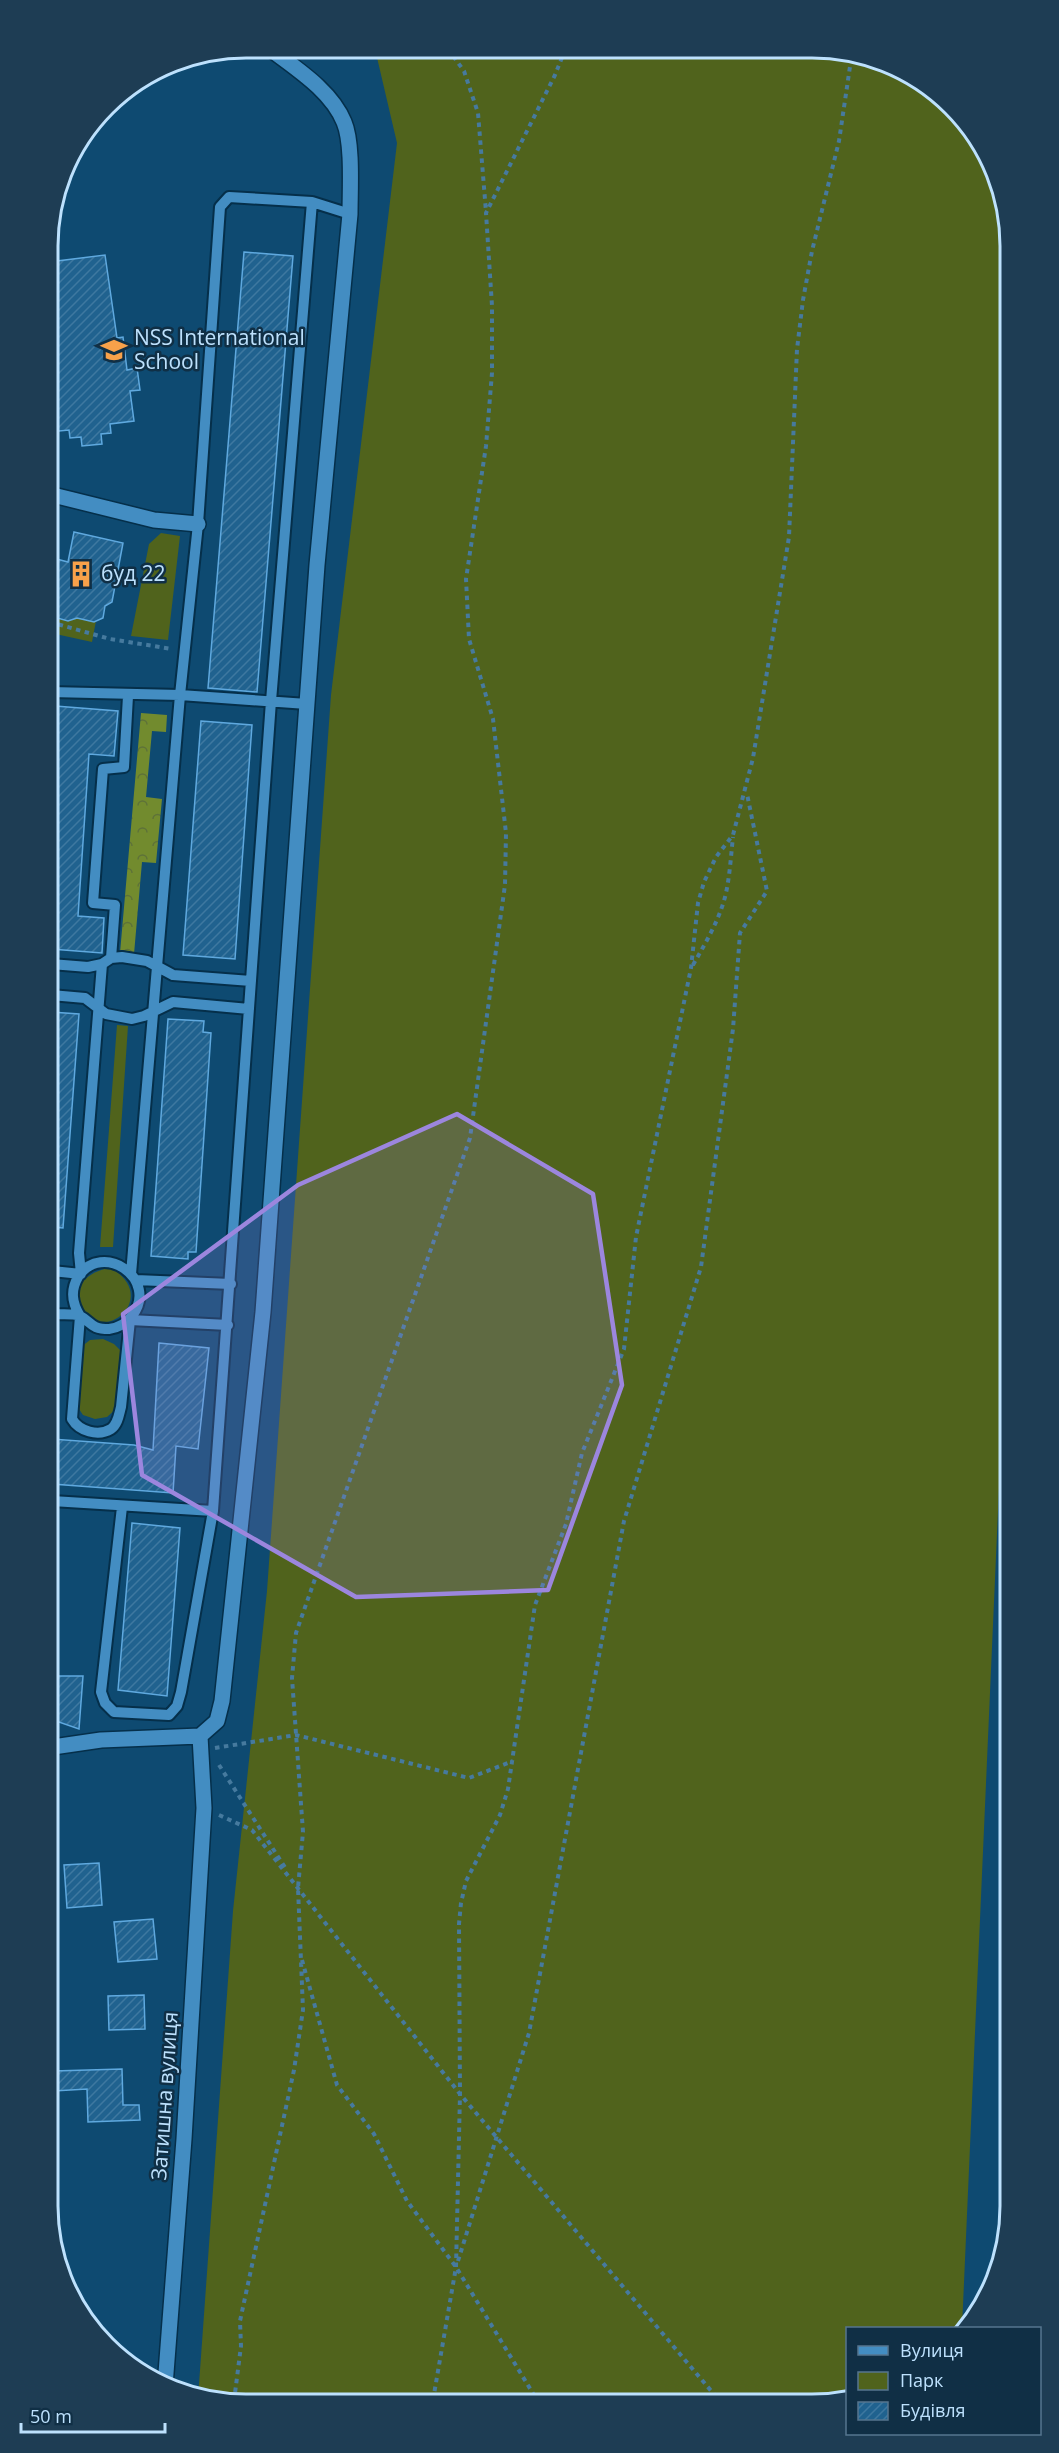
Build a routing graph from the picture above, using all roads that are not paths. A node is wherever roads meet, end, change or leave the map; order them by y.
1 (283, 59) edge
2 (312, 202) junction
3 (350, 214) junction
4 (59, 496) edge
5 (198, 524) junction
6 (59, 692) edge
7 (180, 695) junction
8 (128, 696) junction
9 (271, 701) junction
10 (307, 705) junction
11 (107, 961) junction
12 (59, 965) edge
13 (157, 967) junction
14 (250, 981) junction
15 (59, 996) edge
16 (98, 1008) junction
17 (249, 1009) junction
18 (154, 1010) junction
19 (59, 1272) edge
20 (81, 1274) junction
21 (134, 1277) junction
22 (231, 1284) junction
23 (59, 1314) edge
24 (80, 1316) junction
25 (130, 1320) junction
26 (228, 1325) junction
27 (59, 1502) edge
28 (122, 1507) junction
29 (213, 1511) junction
30 (200, 1736) junction
31 (59, 1746) edge
32 (166, 2376) edge

1 - 3 street
2 - 3 lane
2 - 5 lane
2 - 9 lane
3 - 10 street
4 - 5 street
5 - 7 lane
6 - 8 lane
7 - 8 lane
7 - 9 lane
7 - 13 lane
8 - 11 lane
9 - 10 lane
9 - 14 lane
10 - 30 street
11 - 12 lane
11 - 13 lane
11 - 16 lane
13 - 14 lane
13 - 18 lane
14 - 17 lane
15 - 16 lane
16 - 18 lane
16 - 20 lane
17 - 18 lane
17 - 22 lane
18 - 21 lane
19 - 20 lane
20 - 21 lane
20 - 24 lane
21 - 22 lane
21 - 25 lane
22 - 26 lane
23 - 24 lane
24 - 25 lane
24 - 25 lane
25 - 26 lane
26 - 29 lane
27 - 28 lane
28 - 29 lane
28 - 29 lane
30 - 31 street
30 - 32 street, Затишна вулиця

